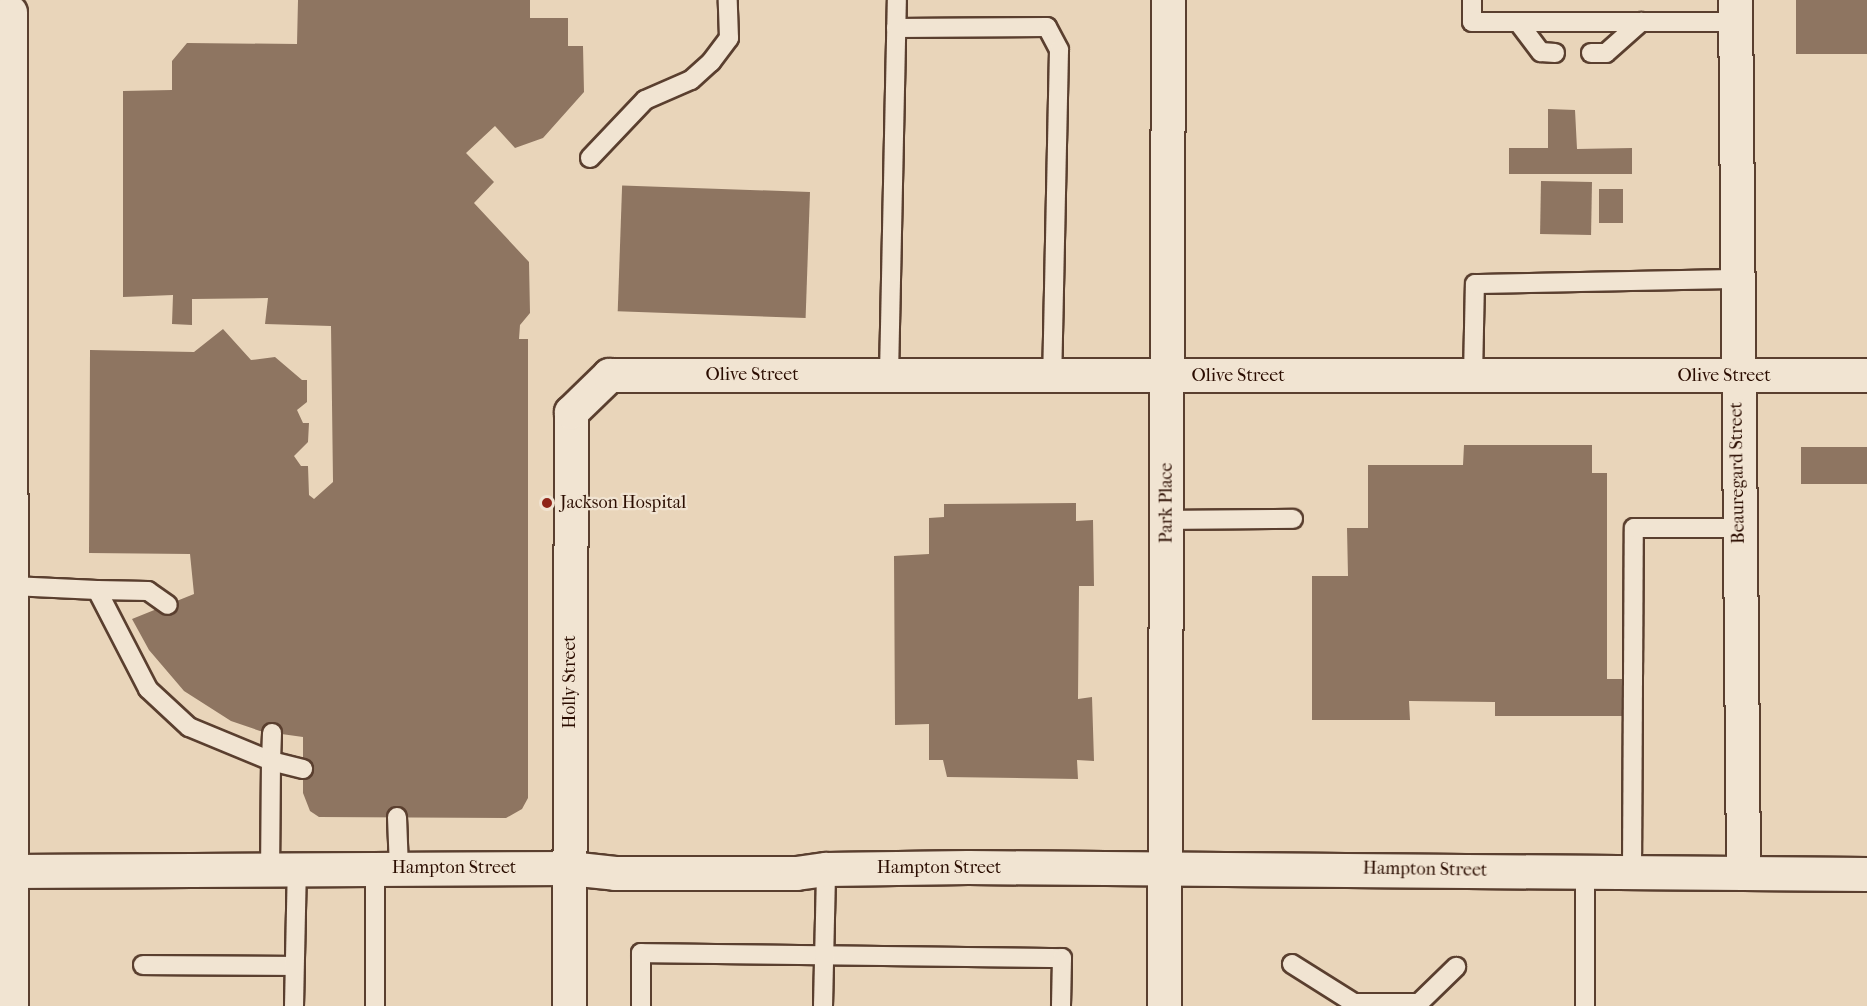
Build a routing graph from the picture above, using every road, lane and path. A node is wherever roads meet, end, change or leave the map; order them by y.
1 (728, 0) edge
2 (897, 0) edge
3 (1168, 0) edge
4 (1472, 0) edge
5 (1736, 11) edge
6 (10, 12) dead end
7 (1518, 22) junction
8 (1641, 22) junction
9 (896, 28) junction
10 (1555, 53) dead end
11 (1591, 53) dead end
12 (590, 158) dead end
13 (1736, 279) junction
14 (609, 375) joint
15 (888, 375) junction
16 (1169, 375) junction
17 (1867, 375) edge
18 (1052, 376) junction
19 (1473, 376) junction
20 (1736, 376) junction
21 (1293, 519) dead end
22 (1167, 520) junction
23 (1739, 528) junction
24 (12, 586) junction
25 (97, 590) junction
26 (168, 605) dead end
27 (272, 733) dead end
28 (271, 762) junction
29 (303, 769) dead end
30 (397, 817) dead end
31 (283, 868) junction
32 (387, 868) junction
33 (569, 868) junction
34 (1165, 868) junction
35 (826, 869) junction
36 (12, 871) junction
37 (1585, 872) junction
38 (1632, 872) junction
39 (1743, 873) junction
40 (1867, 874) edge
41 (823, 956) junction
42 (1292, 964) dead end
43 (143, 965) dead end
44 (294, 966) junction
45 (1456, 967) dead end
46 (11, 1006) edge
47 (294, 1006) edge
48 (375, 1006) edge
49 (569, 1006) edge
50 (640, 1006) edge
51 (823, 1006) edge
52 (1061, 1006) edge
53 (1164, 1006) edge
54 (1585, 1006) edge

1 - 12 lane
2 - 9 lane
3 - 16 street, Park Place
4 - 7 lane
5 - 8 lane
5 - 13 street, Beauregard Street
6 - 24 street
7 - 8 lane
7 - 10 lane
8 - 11 lane
9 - 15 lane
9 - 18 lane
13 - 19 lane
13 - 20 street, Beauregard Street
14 - 15 street, Olive Street
14 - 33 street, Holly Street
15 - 18 street, Olive Street
16 - 18 street, Olive Street
16 - 19 street, Olive Street
16 - 22 street, Park Place
17 - 20 street, Olive Street
19 - 20 street, Olive Street
20 - 23 street, Beauregard Street
21 - 22 lane
22 - 34 street, Park Place
23 - 38 lane
23 - 39 street, Beauregard Street
24 - 25 lane
24 - 36 street
25 - 26 lane
25 - 28 lane
27 - 28 lane
28 - 29 lane
28 - 31 lane
30 - 32 lane
31 - 32 street, Hampton Street
31 - 36 street, Hampton Street
31 - 44 lane
32 - 33 street, Hampton Street
32 - 48 lane
33 - 35 street, Hampton Street
33 - 49 street, Holly Street
34 - 35 street, Hampton Street
34 - 37 street, Hampton Street
34 - 53 street, Park Place
35 - 41 lane
36 - 46 street
37 - 38 street, Hampton Street
37 - 54 lane
38 - 39 street, Hampton Street
39 - 40 street, Hampton Street
41 - 50 lane
41 - 51 lane
41 - 52 lane
42 - 45 lane
43 - 44 lane
44 - 47 lane

